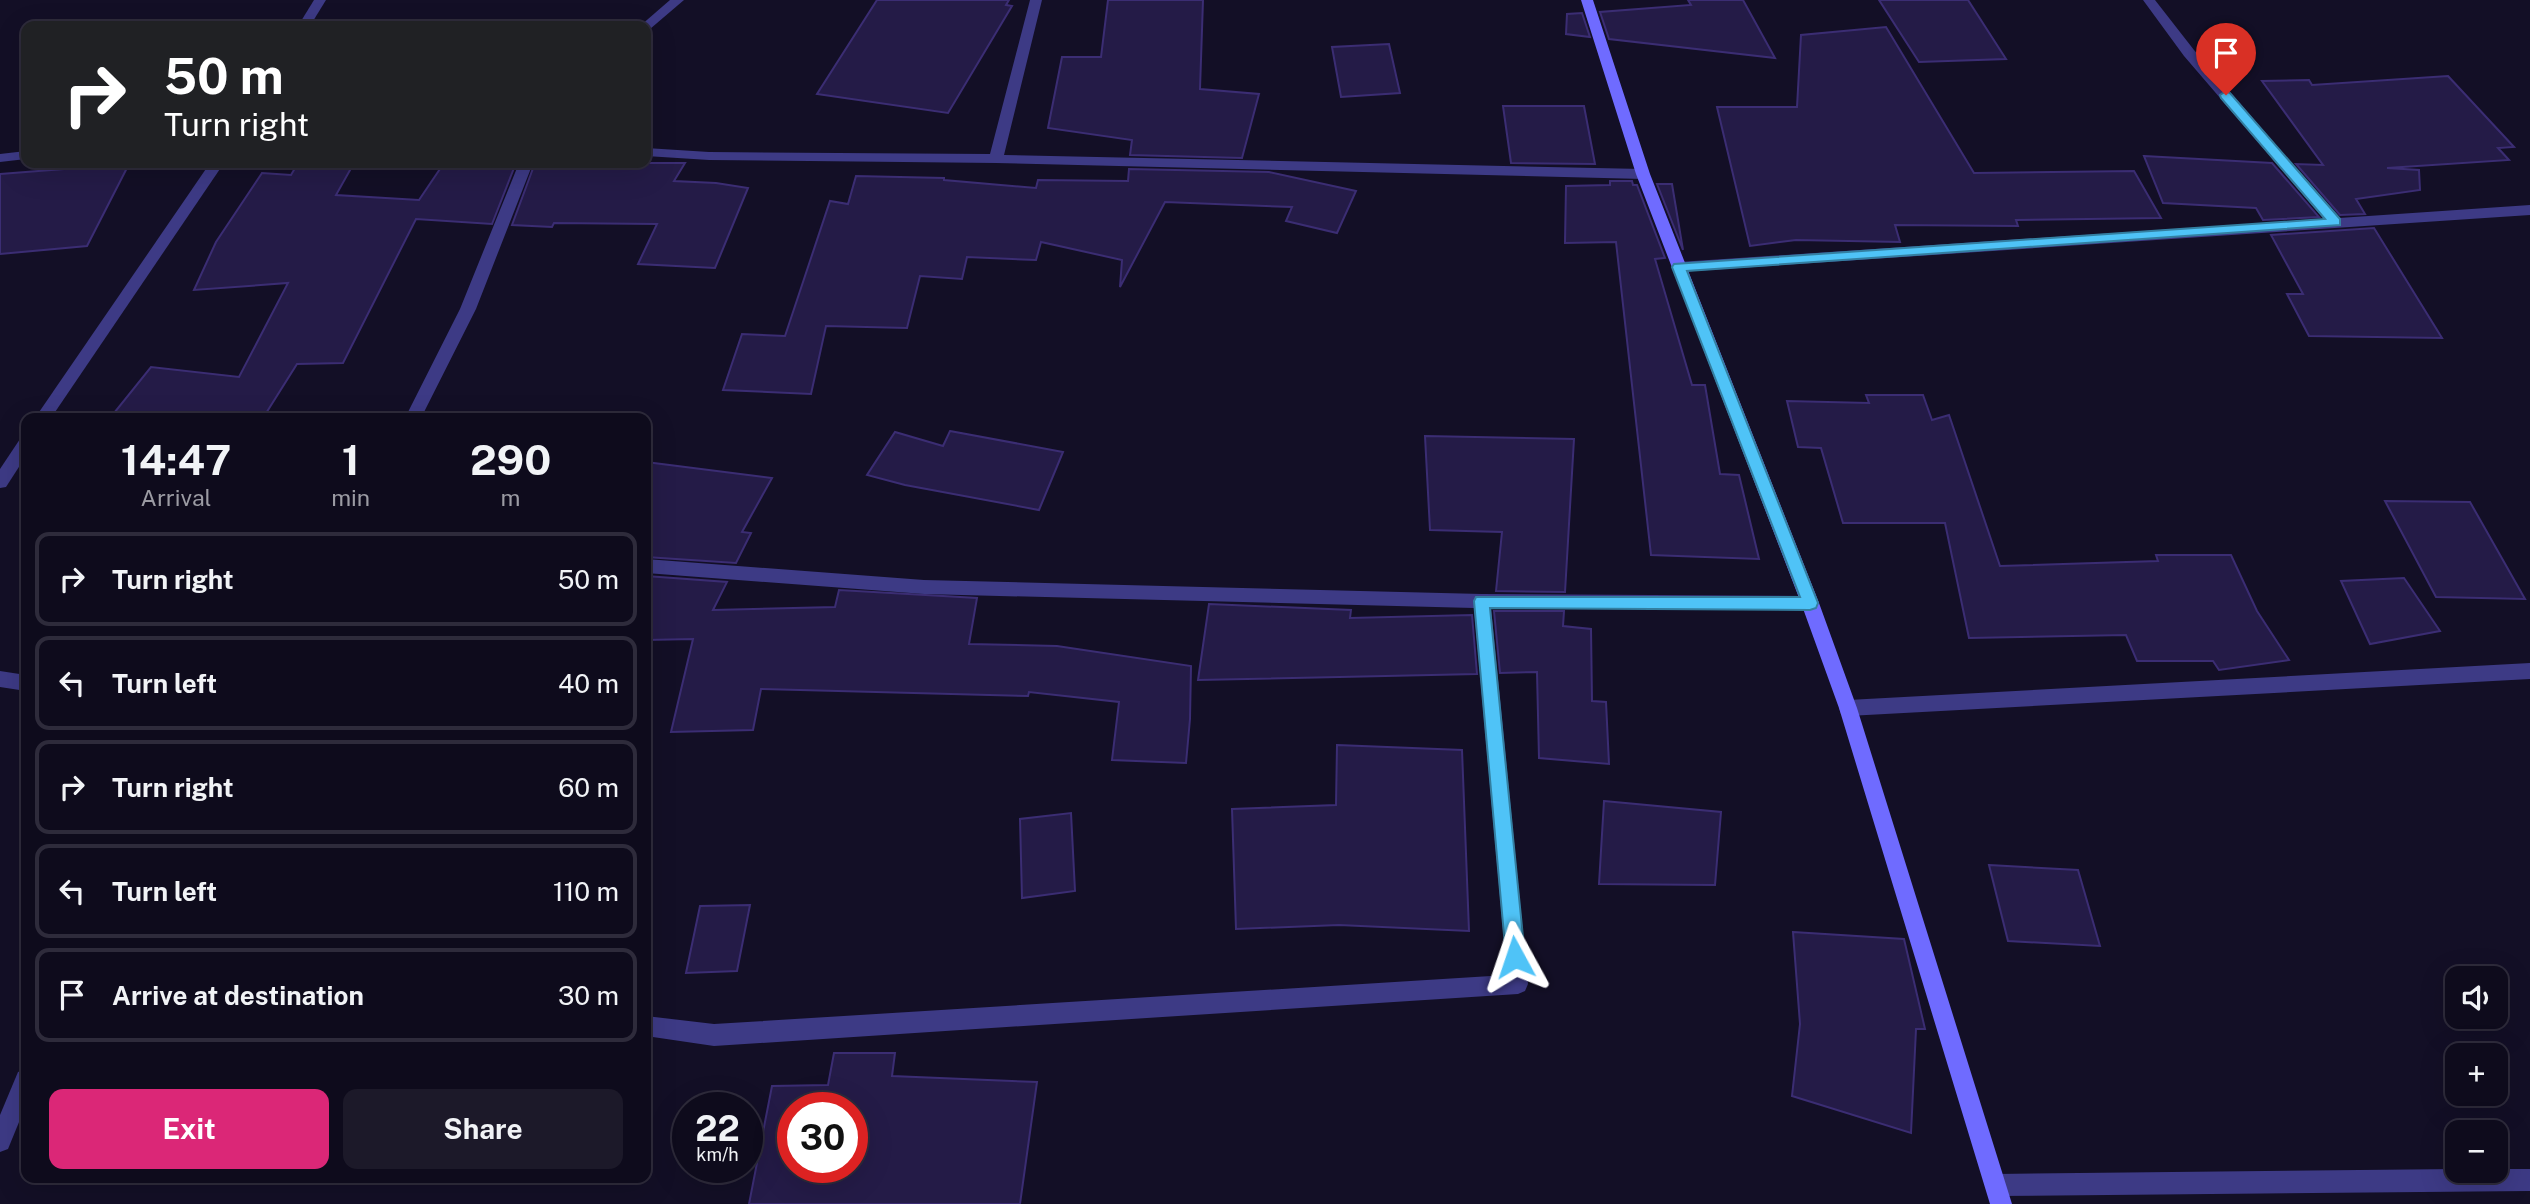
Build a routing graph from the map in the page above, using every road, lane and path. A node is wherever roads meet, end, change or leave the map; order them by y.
1 (320, 0) edge
2 (678, 0) edge
3 (1036, 0) edge
4 (1587, 0) edge
5 (2149, 0) edge
6 (307, 21) edge
7 (651, 22) edge
8 (651, 152) edge
9 (21, 156) edge
10 (0, 158) edge
11 (996, 159) junction
12 (214, 168) edge
13 (524, 168) edge
14 (1643, 174) junction
15 (2530, 209) edge
16 (2335, 222) junction
17 (1679, 267) junction
18 (46, 413) edge
19 (416, 413) edge
20 (21, 450) edge
21 (0, 482) edge
22 (651, 566) edge
23 (1482, 601) junction
24 (1810, 603) junction
25 (2530, 671) edge
26 (0, 679) edge
27 (21, 681) edge
28 (1848, 708) junction
29 (651, 1027) edge
30 (21, 1092) edge
31 (0, 1141) edge
32 (2530, 1180) edge
33 (1998, 1195) edge

1 - 6 street
2 - 7 street
3 - 11 street
4 - 14 street
5 - 16 street
8 - 11 street
9 - 10 street
11 - 14 street
12 - 18 street
13 - 19 street
14 - 17 street
15 - 16 street
16 - 17 street
17 - 24 street
20 - 21 street
22 - 23 street
23 - 24 street
23 - 29 street
24 - 28 street
25 - 28 street
26 - 27 street
28 - 33 street
30 - 31 street
32 - 33 street

